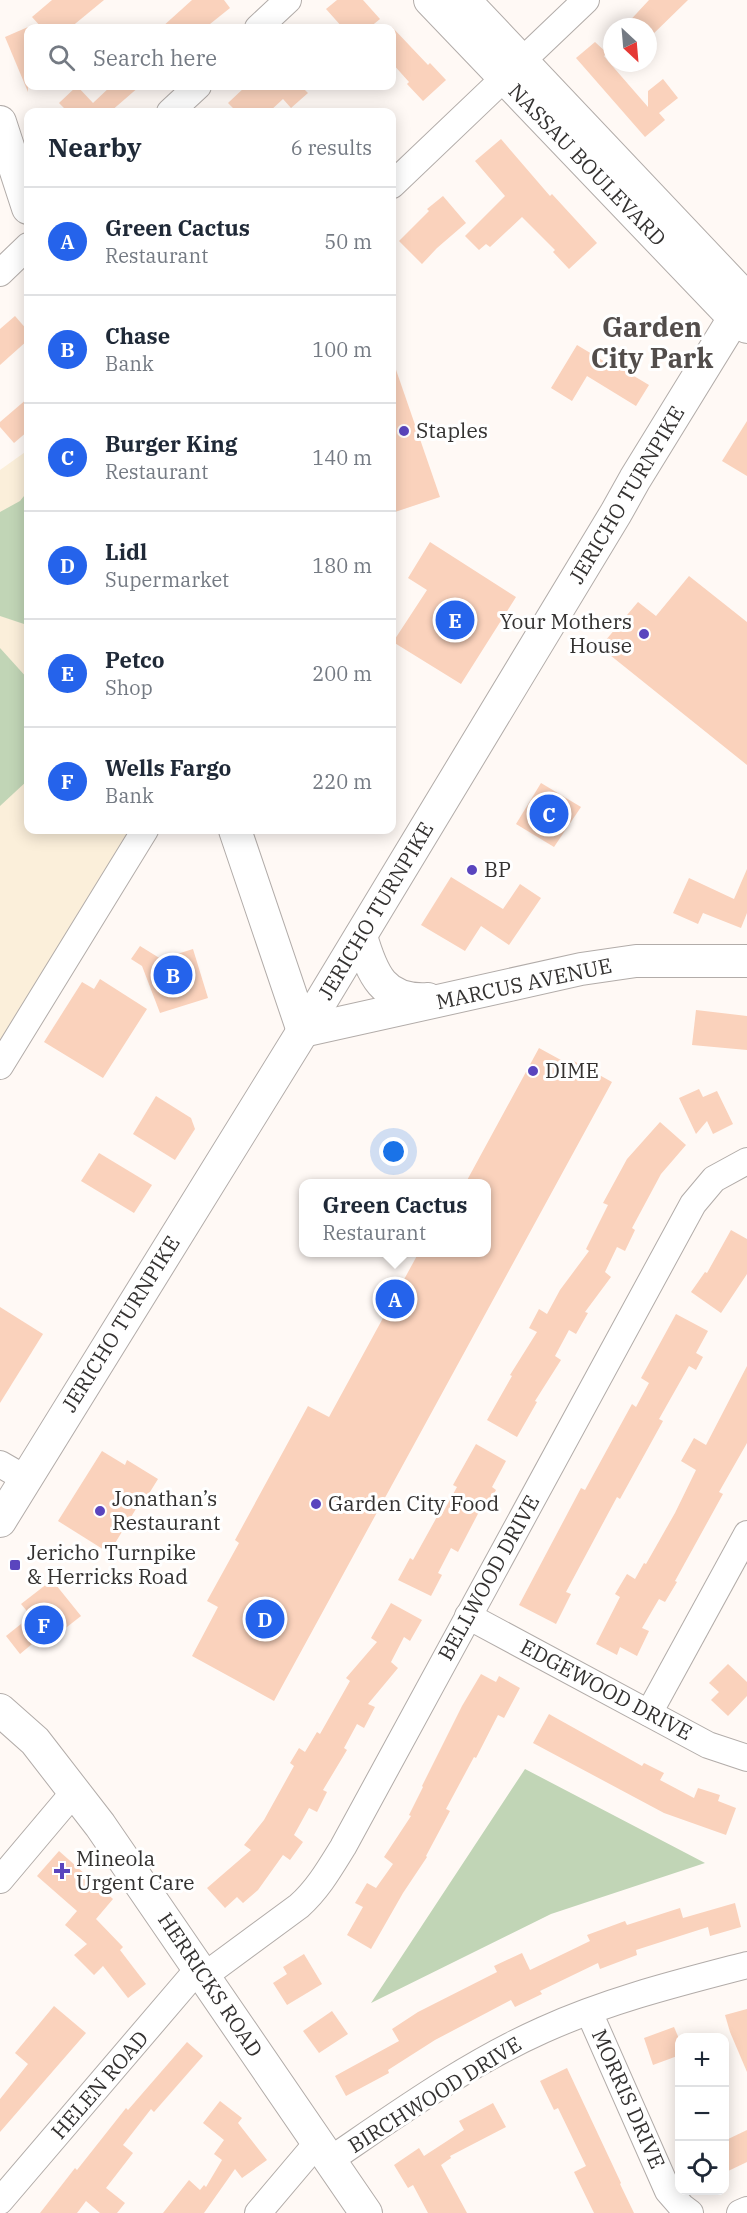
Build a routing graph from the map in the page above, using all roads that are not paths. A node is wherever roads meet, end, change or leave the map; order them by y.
1 (288, 0) edge
2 (430, 0) edge
3 (464, 0) edge
4 (586, 0) edge
5 (262, 24) edge
6 (513, 70) junction
7 (194, 90) edge
8 (174, 108) edge
9 (0, 122) edge
10 (396, 181) edge
11 (24, 196) edge
12 (24, 250) edge
13 (0, 273) edge
14 (744, 308) edge
15 (143, 834) edge
16 (236, 834) edge
17 (361, 936) junction
18 (747, 961) edge
19 (470, 995) junction
20 (303, 1031) junction
21 (0, 1066) edge
22 (747, 1161) edge
23 (13, 1472) edge
24 (0, 1521) edge
25 (747, 1534) edge
26 (468, 1616) junction
27 (0, 1710) edge
28 (649, 1713) junction
29 (747, 1758) edge
30 (75, 1791) junction
31 (0, 1880) edge
32 (747, 1965) edge
33 (202, 1972) junction
34 (589, 2012) junction
35 (324, 2151) junction
36 (0, 2201) edge
37 (747, 2210) edge
38 (258, 2213) edge
39 (366, 2213) edge
40 (690, 2213) edge
41 (740, 2213) edge

1 - 5 street
2 - 6 main road, NASSAU BOULEVARD
3 - 6 main road, NASSAU BOULEVARD
4 - 6 street
6 - 10 street
6 - 14 main road, NASSAU BOULEVARD
7 - 8 street
9 - 11 main road
12 - 13 street
14 - 17 main road, JERICHO TURNPIKE
15 - 21 street
16 - 20 main road
17 - 19 main road
17 - 20 main road, JERICHO TURNPIKE
18 - 19 main road, MARCUS AVENUE
19 - 20 main road, MARCUS AVENUE
20 - 23 main road, JERICHO TURNPIKE
22 - 26 street, BELLWOOD DRIVE
23 - 24 main road, JERICHO TURNPIKE
25 - 28 street
26 - 28 street, EDGEWOOD DRIVE
26 - 33 street, BELLWOOD DRIVE
27 - 30 main road, HERRICKS ROAD
28 - 29 street, EDGEWOOD DRIVE
30 - 31 street
30 - 33 main road, HERRICKS ROAD
32 - 34 street, BIRCHWOOD DRIVE
33 - 35 main road, HERRICKS ROAD
33 - 36 street, HELEN ROAD
34 - 35 street, BIRCHWOOD DRIVE
34 - 40 street, MORRIS DRIVE
35 - 38 street, BIRCHWOOD DRIVE
35 - 39 main road, HERRICKS ROAD
37 - 41 street

